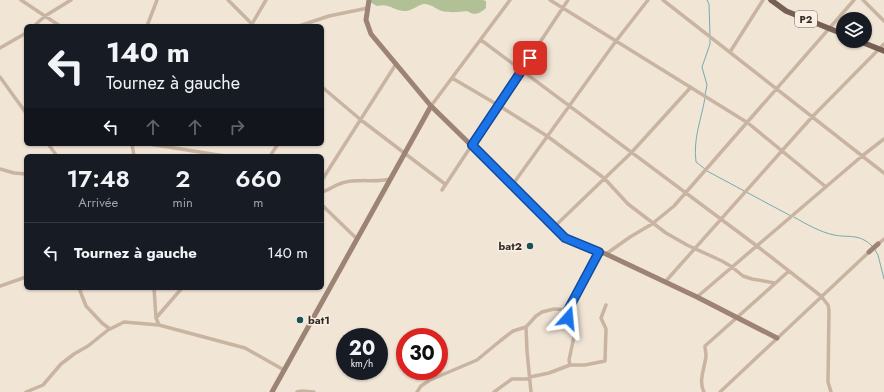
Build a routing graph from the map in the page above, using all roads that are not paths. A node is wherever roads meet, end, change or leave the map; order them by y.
1 (21, 0) edge
2 (71, 0) edge
3 (157, 0) edge
4 (228, 0) edge
5 (266, 0) edge
6 (369, 0) edge
7 (510, 0) edge
8 (550, 0) edge
9 (568, 0) edge
10 (648, 0) edge
11 (663, 0) edge
12 (763, 0) edge
13 (771, 0) edge
14 (854, 0) edge
15 (863, 0) edge
16 (368, 8) junction
17 (563, 8) junction
18 (45, 16) junction
19 (884, 21) edge
20 (36, 24) edge
21 (57, 24) edge
22 (148, 24) edge
23 (252, 24) edge
24 (254, 24) edge
25 (305, 24) edge
26 (828, 29) junction
27 (836, 32) edge
28 (24, 34) edge
29 (481, 40) junction
30 (616, 41) junction
31 (884, 44) edge
32 (0, 48) edge
33 (881, 50) edge
34 (730, 52) junction
35 (396, 64) junction
36 (521, 70) junction
37 (0, 77) edge
38 (452, 78) junction
39 (691, 87) junction
40 (776, 88) junction
41 (324, 89) edge
42 (498, 105) junction
43 (431, 106) junction
44 (569, 106) junction
45 (24, 110) edge
46 (812, 117) junction
47 (361, 120) junction
48 (748, 123) junction
49 (547, 136) junction
50 (884, 139) edge
51 (472, 145) junction
52 (162, 146) edge
53 (782, 150) junction
54 (632, 153) junction
55 (212, 154) edge
56 (405, 154) junction
57 (862, 156) junction
58 (0, 169) edge
59 (884, 173) edge
60 (24, 174) edge
61 (324, 177) edge
62 (604, 178) junction
63 (390, 179) junction
64 (445, 184) junction
65 (513, 184) junction
66 (826, 187) junction
67 (442, 190) dead end
68 (324, 191) edge
69 (686, 194) junction
70 (324, 207) edge
71 (721, 220) junction
72 (652, 224) junction
73 (554, 227) junction
74 (357, 239) junction
75 (884, 239) edge
76 (878, 244) joint
77 (757, 246) junction
78 (696, 248) junction
79 (599, 252) junction
80 (869, 252) joint
81 (606, 254) junction
82 (732, 267) junction
83 (789, 271) junction
84 (24, 278) edge
85 (664, 282) junction
86 (775, 283) junction
87 (0, 286) edge
88 (80, 290) edge
89 (154, 290) edge
90 (180, 290) edge
91 (821, 296) junction
92 (697, 297) junction
93 (606, 305) dead end
94 (568, 310) junction
95 (156, 318) junction
96 (737, 318) junction
97 (159, 325) junction
98 (526, 328) junction
99 (110, 329) junction
100 (777, 338) junction
101 (570, 365) junction
102 (284, 370) junction
103 (530, 378) junction
104 (26, 392) edge
105 (272, 392) edge
106 (297, 392) edge
107 (314, 392) edge
108 (417, 392) edge
109 (494, 392) edge
110 (531, 392) edge
111 (704, 392) edge
112 (720, 392) edge
113 (831, 392) edge

1 - 18 street
2 - 18 street
3 - 22 street
4 - 23 street
5 - 24 street
6 - 16 street
7 - 29 street
8 - 17 street
9 - 17 street
10 - 30 street
11 - 34 street
12 - 34 street
13 - 26 main road, P2
14 - 26 street
15 - 19 street
16 - 25 street
16 - 35 street
17 - 30 street
17 - 36 street
18 - 20 street
18 - 21 street
26 - 27 main road, P2
26 - 40 street
28 - 32 street
29 - 36 street
29 - 38 street
30 - 39 street
30 - 44 street
31 - 33 street
33 - 46 street
34 - 40 street
35 - 43 street
35 - 47 street
36 - 42 street
36 - 44 street
37 - 45 street
38 - 42 street
38 - 43 street
39 - 48 street
39 - 54 street
40 - 46 street
40 - 48 street
41 - 47 street
42 - 49 street
42 - 51 street
43 - 51 street
43 - 56 street
44 - 49 street
44 - 54 street
46 - 53 street
46 - 57 street
47 - 56 street
47 - 61 street
48 - 53 street
48 - 69 street
49 - 62 street
49 - 65 street
50 - 57 street
51 - 64 street
51 - 65 street
52 - 55 street
53 - 66 street
53 - 71 street
54 - 62 street
54 - 69 street
56 - 63 street
56 - 64 street
57 - 59 street
57 - 66 street
58 - 60 street
62 - 72 street
62 - 73 street
63 - 68 street
63 - 74 street
64 - 67 street
65 - 73 street
66 - 77 street
69 - 71 street
69 - 72 street
70 - 74 street
71 - 77 street
71 - 78 street
72 - 78 street
72 - 81 street
73 - 79 street
74 - 102 street
75 - 76 street
76 - 80 street
77 - 82 street
77 - 83 street
78 - 82 street
78 - 85 street
79 - 81 street
79 - 94 street
80 - 91 street
81 - 85 street
82 - 86 street
82 - 92 street
83 - 86 street
83 - 91 street
84 - 87 street
85 - 92 street
86 - 96 street
88 - 99 street
89 - 95 street
90 - 95 street
91 - 100 street
91 - 113 street
92 - 96 street
93 - 101 street
94 - 98 street
94 - 101 street
95 - 97 street
96 - 100 street
96 - 111 street
97 - 99 street
97 - 102 street
98 - 103 street
98 - 108 street
99 - 104 street
100 - 112 street
101 - 103 street
102 - 105 street
103 - 109 street
103 - 110 street
106 - 107 street

